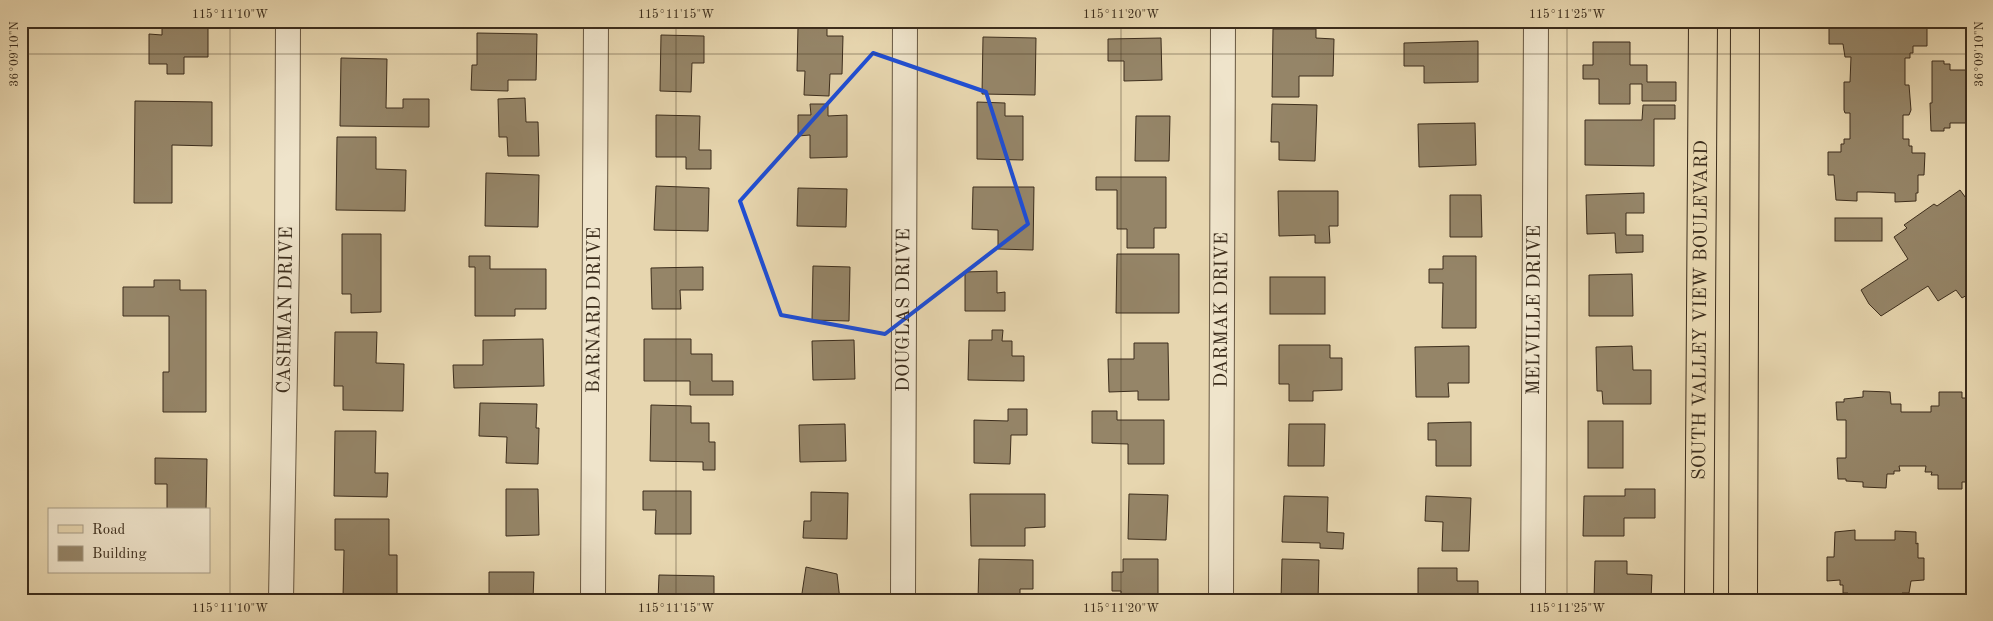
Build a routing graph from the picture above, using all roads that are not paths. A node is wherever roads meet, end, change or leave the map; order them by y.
1 (288, 21) edge
2 (596, 21) edge
3 (905, 21) edge
4 (1224, 21) edge
5 (1536, 21) edge
6 (1703, 21) edge
7 (1745, 21) edge
8 (1701, 307) junction
9 (1744, 307) junction
10 (1700, 345) junction
11 (1744, 345) junction
12 (281, 600) edge
13 (593, 600) edge
14 (903, 600) edge
15 (1221, 600) edge
16 (1533, 600) edge
17 (1699, 600) edge
18 (1743, 600) edge

1 - 12 street, CASHMAN DRIVE
2 - 13 street, BARNARD DRIVE
3 - 14 street, DOUGLAS DRIVE
4 - 15 street, DARMAK DRIVE
5 - 16 street, MELVILLE DRIVE
6 - 8 main road, SOUTH VALLEY VIEW BOULEVARD
7 - 9 main road
8 - 9 main road
8 - 10 main road, SOUTH VALLEY VIEW BOULEVARD
9 - 11 main road
10 - 11 main road
10 - 17 main road, SOUTH VALLEY VIEW BOULEVARD
11 - 18 main road

